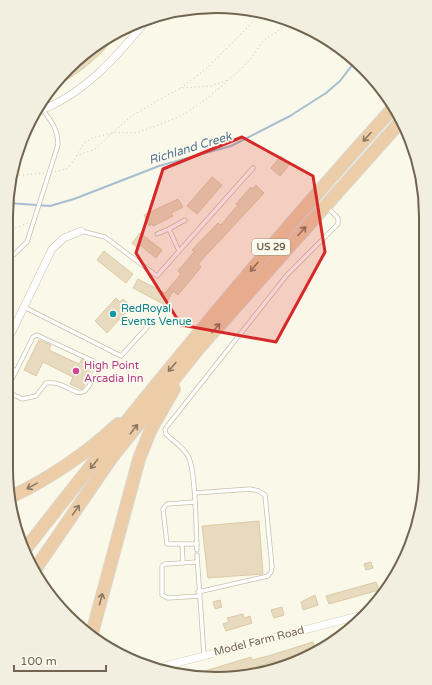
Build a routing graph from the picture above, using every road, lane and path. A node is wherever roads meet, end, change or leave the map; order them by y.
1 (258, 17) edge
2 (286, 26) edge
3 (140, 27) edge
4 (229, 80) junction
5 (181, 88) junction
6 (43, 109) edge
7 (390, 111) edge
8 (41, 112) edge
9 (397, 125) edge
10 (112, 133) junction
11 (76, 156) junction
12 (253, 168) dead end
13 (50, 172) junction
14 (17, 175) edge
15 (325, 205) junction
16 (185, 220) dead end
17 (34, 221) junction
18 (13, 229) edge
19 (168, 229) junction
20 (81, 231) joint
21 (157, 234) dead end
22 (179, 251) junction
23 (13, 255) edge
24 (23, 307) junction
25 (150, 324) dead end
26 (13, 329) edge
27 (186, 366) junction
28 (13, 369) edge
29 (16, 371) junction
30 (13, 377) edge
31 (153, 390) junction
32 (13, 394) edge
33 (195, 493) junction
34 (15, 495) edge
35 (195, 502) junction
36 (182, 544) junction
37 (197, 544) junction
38 (28, 546) edge
39 (197, 550) dead end
40 (197, 555) dead end
41 (197, 562) junction
42 (184, 563) junction
43 (38, 566) edge
44 (199, 594) junction
45 (356, 617) edge
46 (93, 631) edge
47 (204, 656) junction
48 (166, 666) edge

1 - 5 path
2 - 4 path
3 - 6 street
4 - 5 path
4 - 10 path
5 - 10 path
7 -> 31 highway, US 29
8 - 13 lane
9 - 15 highway, US 29
10 - 11 path
10 - 11 path
11 - 13 path
12 - 22 lane
13 - 14 path
13 - 17 lane
27 -> 15 highway, US 29
15 - 33 lane
16 - 19 lane
17 - 18 path
17 - 23 lane
19 - 21 lane
19 - 22 lane
20 - 22 lane
20 - 24 street
24 - 25 lane
24 - 26 street
43 -> 27 highway, US 29
46 -> 27 highway
28 - 29 lane
29 - 30 lane
29 - 32 lane
31 -> 34 highway
31 -> 38 highway, US 29
33 - 35 lane
33 - 44 lane
35 - 36 lane
35 - 37 lane
36 - 37 lane
36 - 42 lane
37 - 39 lane
40 - 41 lane
41 - 42 lane
41 - 44 lane
42 - 44 lane
44 - 47 lane
45 - 47 street, Model Farm Road
47 - 48 street, Model Farm Road

